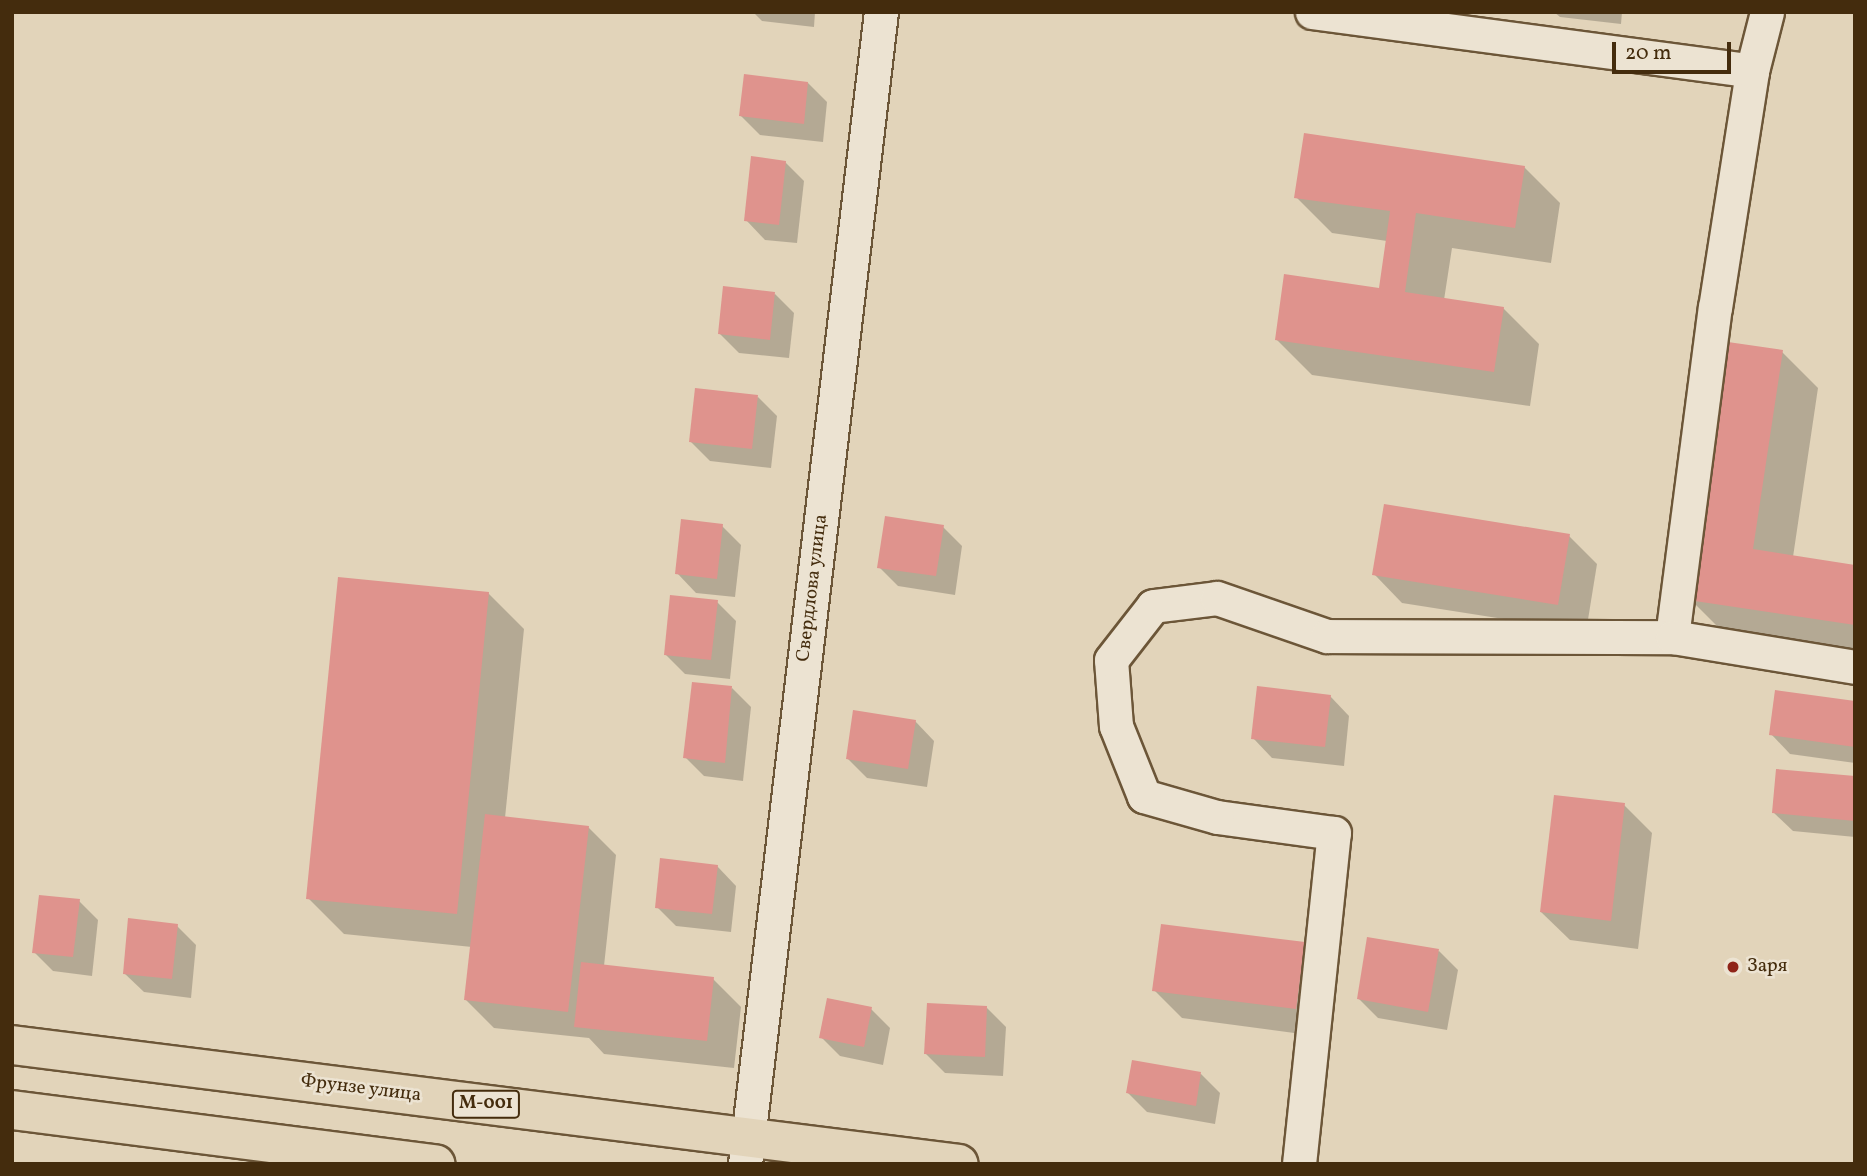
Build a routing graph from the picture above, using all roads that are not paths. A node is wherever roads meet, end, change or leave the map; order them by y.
1 (881, 12) edge
2 (1312, 12) edge
3 (1767, 12) edge
4 (1752, 71) junction
5 (1672, 637) junction
6 (1855, 667) edge
7 (12, 1045) edge
8 (12, 1110) edge
9 (746, 1150) edge
10 (436, 1164) edge
11 (959, 1164) edge
12 (1300, 1164) edge

1 - 9 street, Свердлова улица
2 - 4 street
3 - 4 street
4 - 5 street
5 - 6 street
5 - 12 street
7 - 9 main road, Фрунзе улица / M-001
8 - 10 main road
9 - 11 main road, Фрунзе улица / M-001

